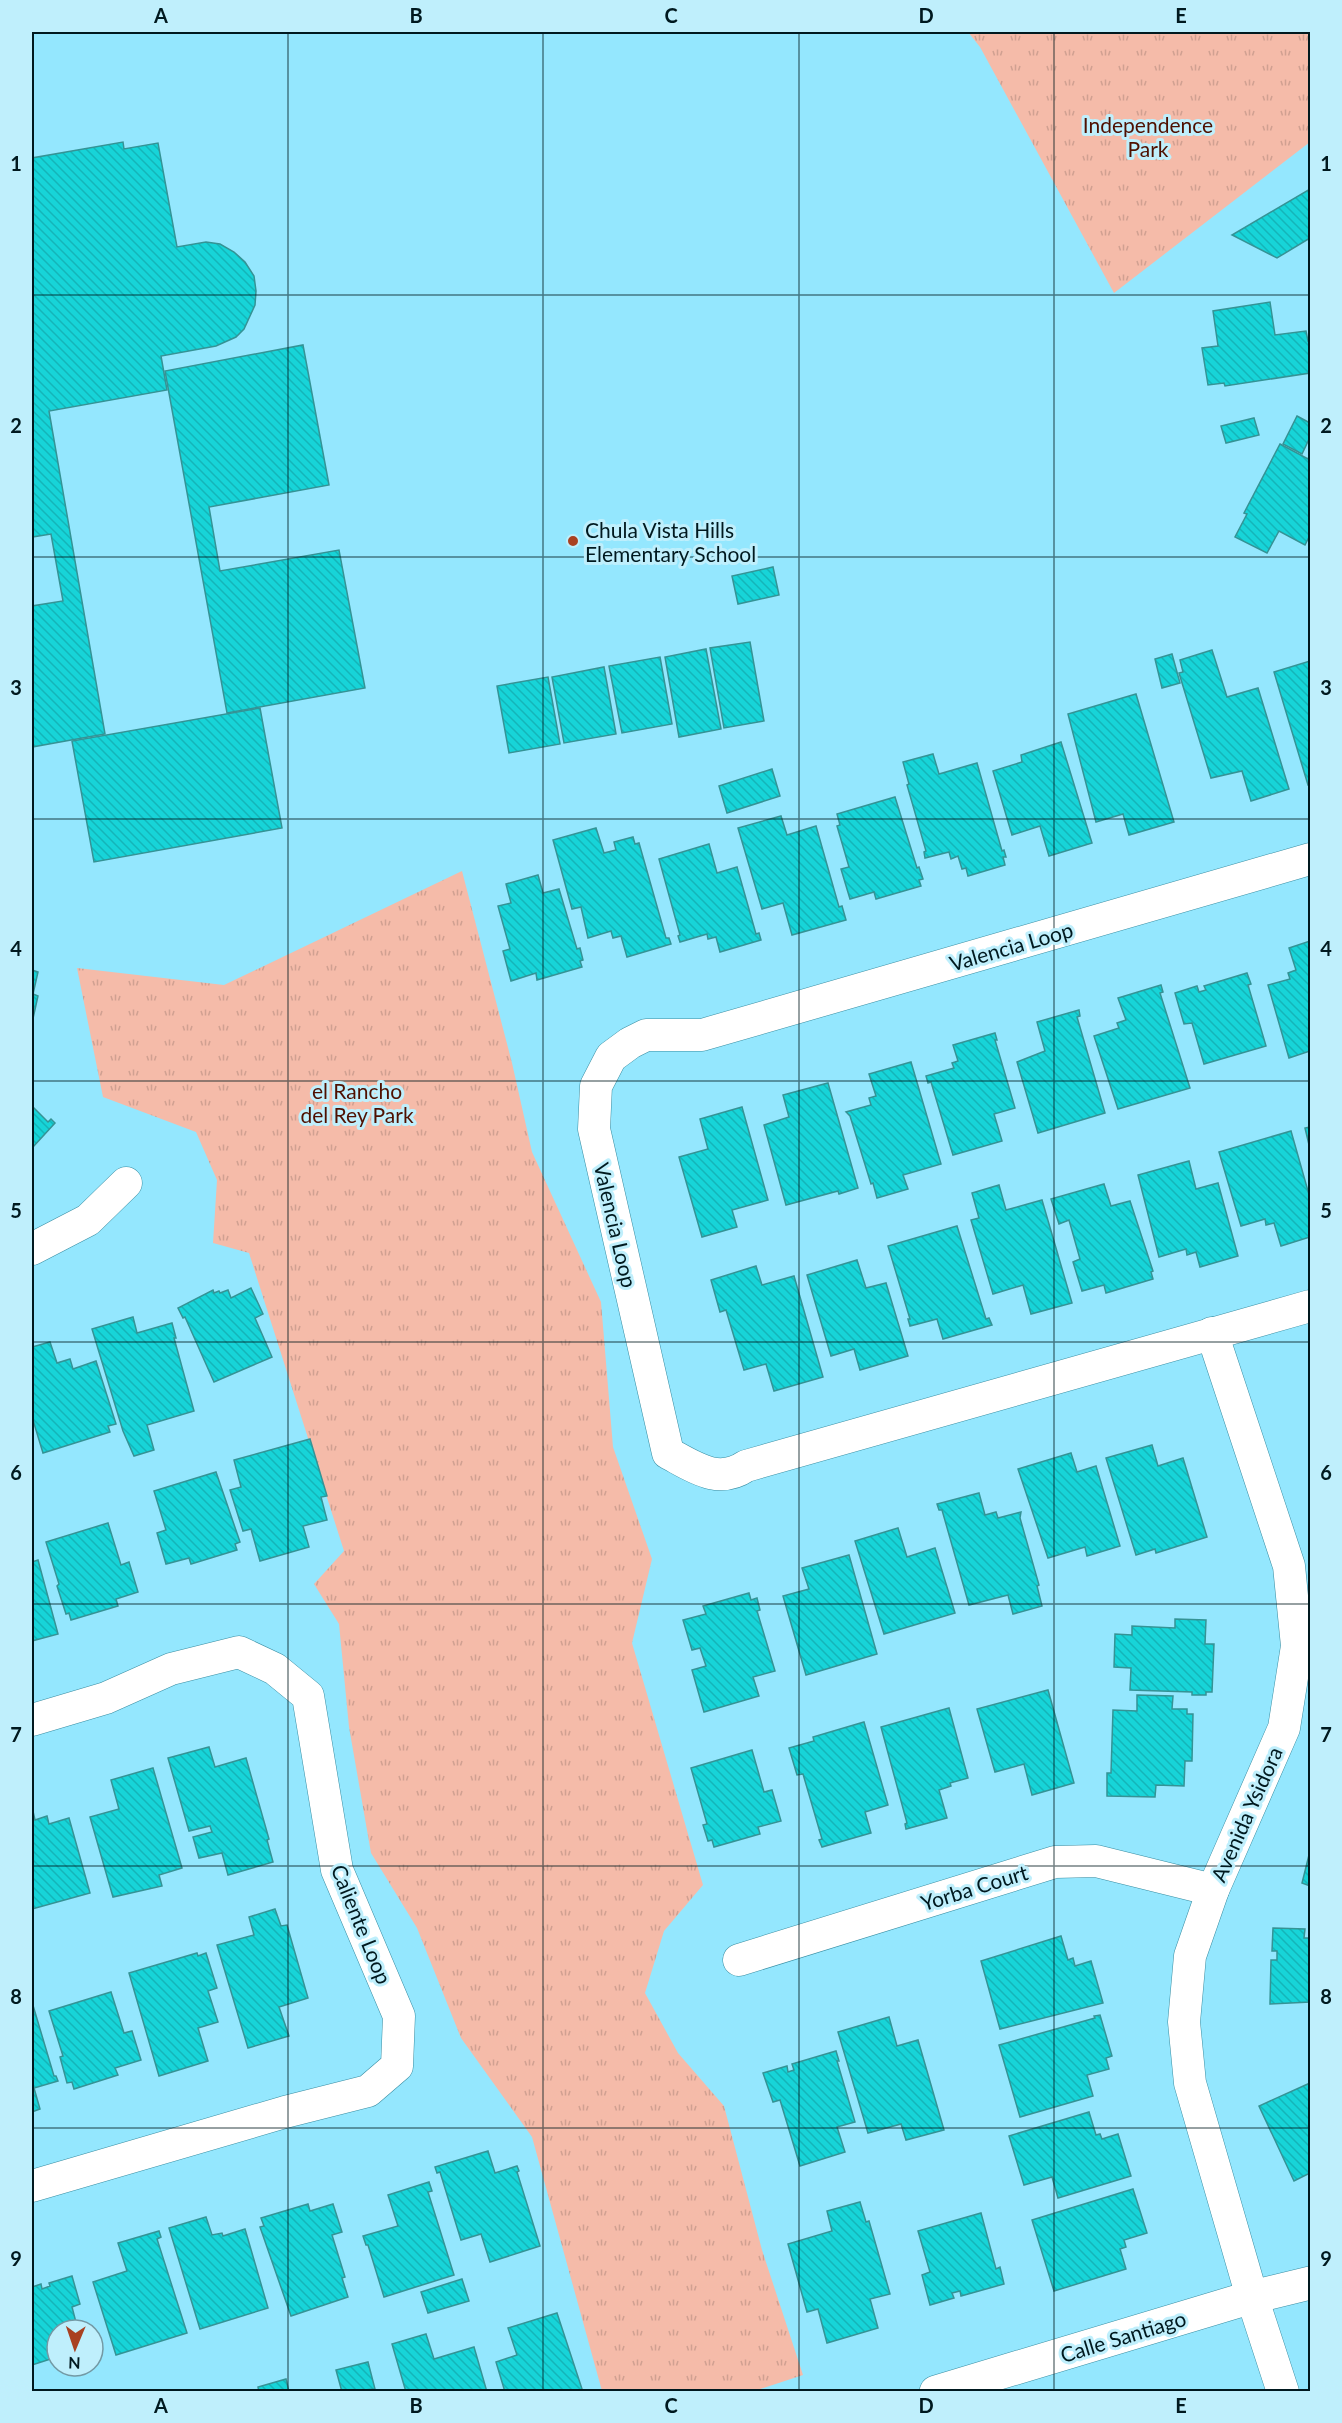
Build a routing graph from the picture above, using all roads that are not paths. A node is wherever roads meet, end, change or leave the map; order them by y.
1 (1311, 859) edge
2 (126, 1183) dead end
3 (32, 1249) edge
4 (1311, 1306) edge
5 (1212, 1333) junction
6 (32, 1720) edge
7 (1213, 1890) junction
8 (739, 1960) dead end
9 (32, 2186) edge
10 (1311, 2283) edge
11 (1252, 2297) junction
12 (936, 2391) edge
13 (1283, 2391) edge

1 - 5 street, Valencia Loop
2 - 3 street
4 - 5 street, Valencia Loop
5 - 7 street, Avenida Ysidora
6 - 9 street, Caliente Loop
7 - 8 street, Yorba Court
7 - 11 street, Avenida Ysidora
10 - 11 street, Calle Santiago
11 - 12 street, Calle Santiago
11 - 13 street, Avenida Ysidora

